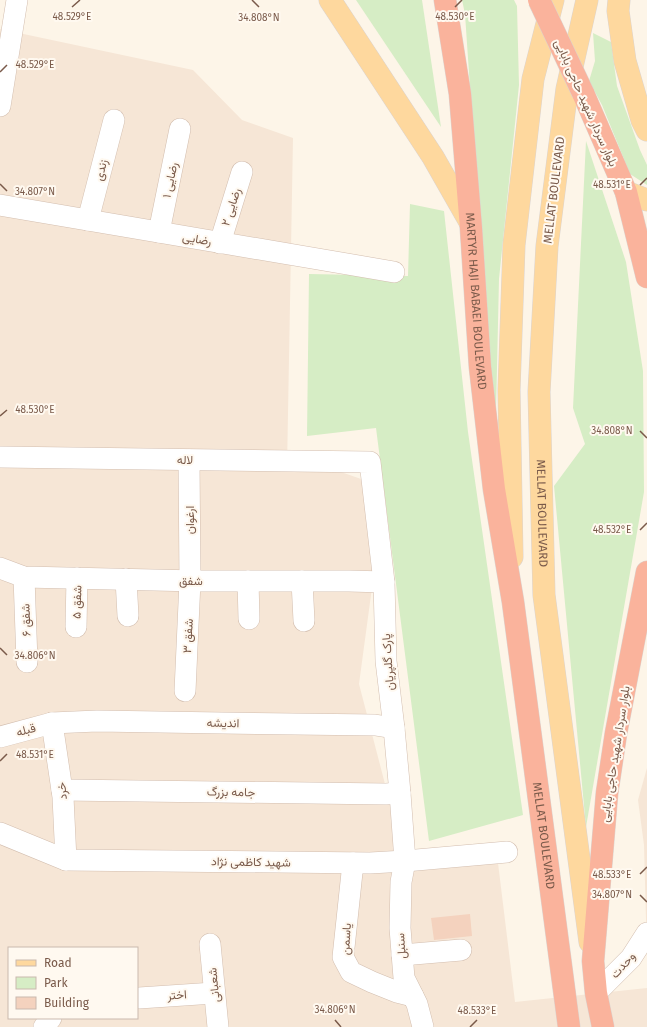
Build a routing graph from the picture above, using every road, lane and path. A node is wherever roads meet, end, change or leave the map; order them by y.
1 (18, 0) edge
2 (330, 0) edge
3 (445, 0) edge
4 (539, 0) edge
5 (552, 0) edge
6 (587, 0) edge
7 (619, 0) edge
8 (0, 106) edge
9 (114, 120) dead end
10 (180, 129) dead end
11 (647, 130) edge
12 (242, 172) dead end
13 (626, 192) junction
14 (647, 200) edge
15 (0, 205) edge
16 (88, 220) junction
17 (470, 222) junction
18 (159, 232) junction
19 (220, 243) junction
20 (394, 272) dead end
21 (647, 277) edge
22 (0, 457) edge
23 (189, 460) junction
24 (370, 462) joint
25 (0, 568) edge
26 (647, 572) edge
27 (24, 577) junction
28 (77, 578) junction
29 (126, 579) junction
30 (190, 581) junction
31 (248, 581) junction
32 (302, 581) junction
33 (384, 582) junction
34 (513, 602) junction
35 (128, 616) dead end
36 (249, 619) dead end
37 (304, 621) dead end
38 (76, 627) dead end
39 (27, 662) dead end
40 (185, 691) dead end
41 (52, 723) junction
42 (394, 728) junction
43 (0, 737) edge
44 (62, 790) junction
45 (400, 793) junction
46 (0, 833) edge
47 (507, 852) dead end
48 (66, 860) junction
49 (405, 861) junction
50 (353, 863) junction
51 (647, 933) edge
52 (210, 944) dead end
53 (461, 950) dead end
54 (402, 955) junction
55 (592, 961) junction
56 (214, 993) junction
57 (596, 993) junction
58 (413, 996) junction
59 (139, 998) dead end
60 (50, 1019) edge
61 (44, 1027) edge
62 (218, 1027) edge
63 (423, 1027) edge
64 (569, 1027) edge
65 (603, 1027) edge

1 - 8 street
2 - 17 main road
3 - 17 highway, MARTYR HAJI BABAEI BOULEVARD
4 - 13 highway, بلوار سردار شهید حاجی بابایی, bridge
5 - 34 main road, MELLAT BOULEVARD
6 - 55 main road, MELLAT BOULEVARD
7 - 11 main road
9 - 16 street, زندی
10 - 18 street, رضایی ۱
12 - 19 street, رضایی ۲
13 - 14 main road
13 - 21 highway, بلوار سردار شهید حاجی بابایی
15 - 16 street, رضایی
16 - 18 street, رضایی
17 - 34 highway, MARTYR HAJI BABAEI BOULEVARD
18 - 19 street, رضایی
19 - 20 street, رضایی
22 - 23 street, لاله
23 - 24 street, لاله
23 - 30 street, ارغوان
24 - 33 street, پارک گلپریان
25 - 27 street, شفق
26 - 55 highway, بلوار سردار شهید حاجی بابایی
27 - 28 street, شفق
27 - 39 street, شفق ۶
28 - 29 street, شفق
28 - 38 street, شفق ۵
29 - 30 street, شفق
29 - 35 street
30 - 31 street, شفق
30 - 40 street, شفق ۳
31 - 32 street, شفق
31 - 36 street
32 - 33 street, شفق
32 - 37 street
33 - 42 street, پارک گلپریان
34 - 64 highway, MELLAT BOULEVARD
41 - 42 street, اندیشه
41 - 43 street, قبله
41 - 44 street, خرد
42 - 45 street, پارک گلپریان
44 - 45 street, جامه بزرگ
44 - 48 street, خرد
45 - 49 street, پارک گلپریان
46 - 48 street, شهید کاظمی نژاد
47 - 49 street, شهید کاظمی نژاد
48 - 50 street, شهید کاظمی نژاد
49 - 50 street, شهید کاظمی نژاد
49 - 54 street, سنبل
50 - 58 street, یاسمن
51 - 57 street, وحدت
52 - 56 street, شعبانی
53 - 54 street
54 - 58 street, سنبل
55 - 57 highway, MELLAT BOULEVARD
56 - 59 street, اختر
56 - 62 street, شعبانی
57 - 65 highway, MELLAT BOULEVARD
58 - 63 street, سنبل
60 - 61 street

